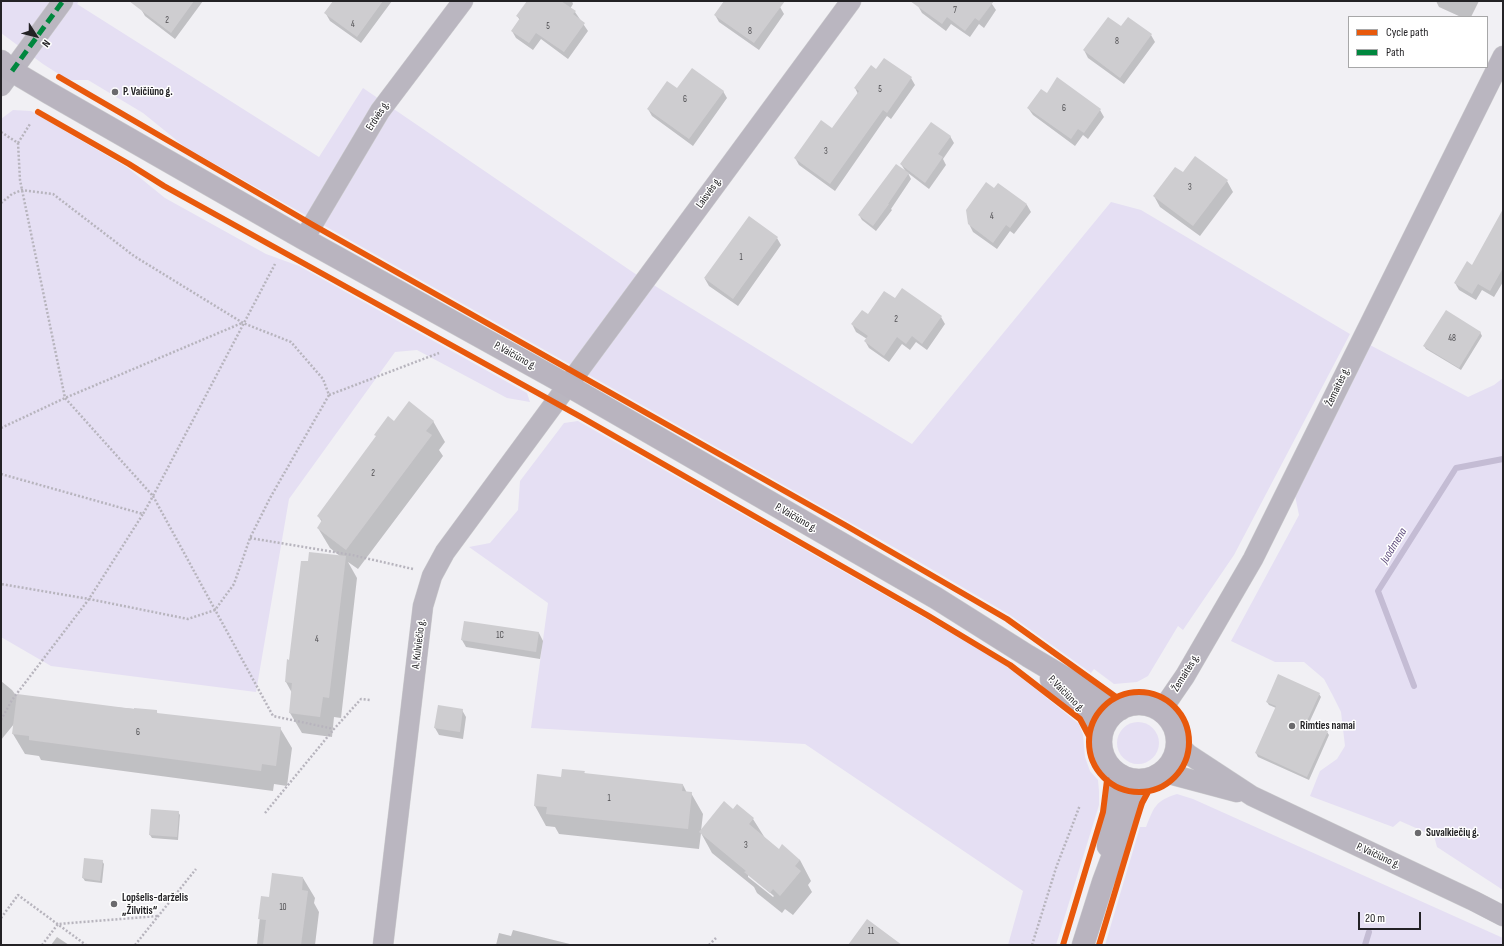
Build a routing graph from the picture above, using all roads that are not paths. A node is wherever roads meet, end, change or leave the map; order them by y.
1 (63, 1) edge
2 (463, 1) edge
3 (851, 1) edge
4 (1503, 56) edge
5 (5, 72) edge
6 (304, 239) junction
7 (567, 385) junction
8 (1028, 656) junction
9 (1121, 709) junction
10 (1161, 711) junction
11 (1102, 733) junction
12 (1177, 743) junction
13 (1119, 775) junction
14 (1153, 776) junction
15 (1252, 796) junction
16 (1103, 882) junction
17 (1503, 916) edge
18 (383, 945) edge
19 (1083, 945) edge

1 - 5 street
2 - 6 street, Erdvės g.
3 - 7 street, Laisvės g.
4 - 10 street, Žemaitės g.
5 - 6 main road, P. Vaičiūno g.
6 - 7 main road, P. Vaičiūno g.
7 - 8 main road, P. Vaičiūno g.
7 - 18 street, A. Kulviečio g.
8 - 9 main road, P. Vaičiūno g.
8 - 11 main road, P. Vaičiūno g.
9 - 10 main road
9 - 11 main road
10 - 12 main road
11 - 13 main road
12 - 14 main road
12 - 15 street, P. Vaičiūno g.
13 - 14 main road
13 - 16 main road
14 - 15 street, P. Vaičiūno g.
14 - 16 main road
15 - 17 street, P. Vaičiūno g.
16 - 19 main road

